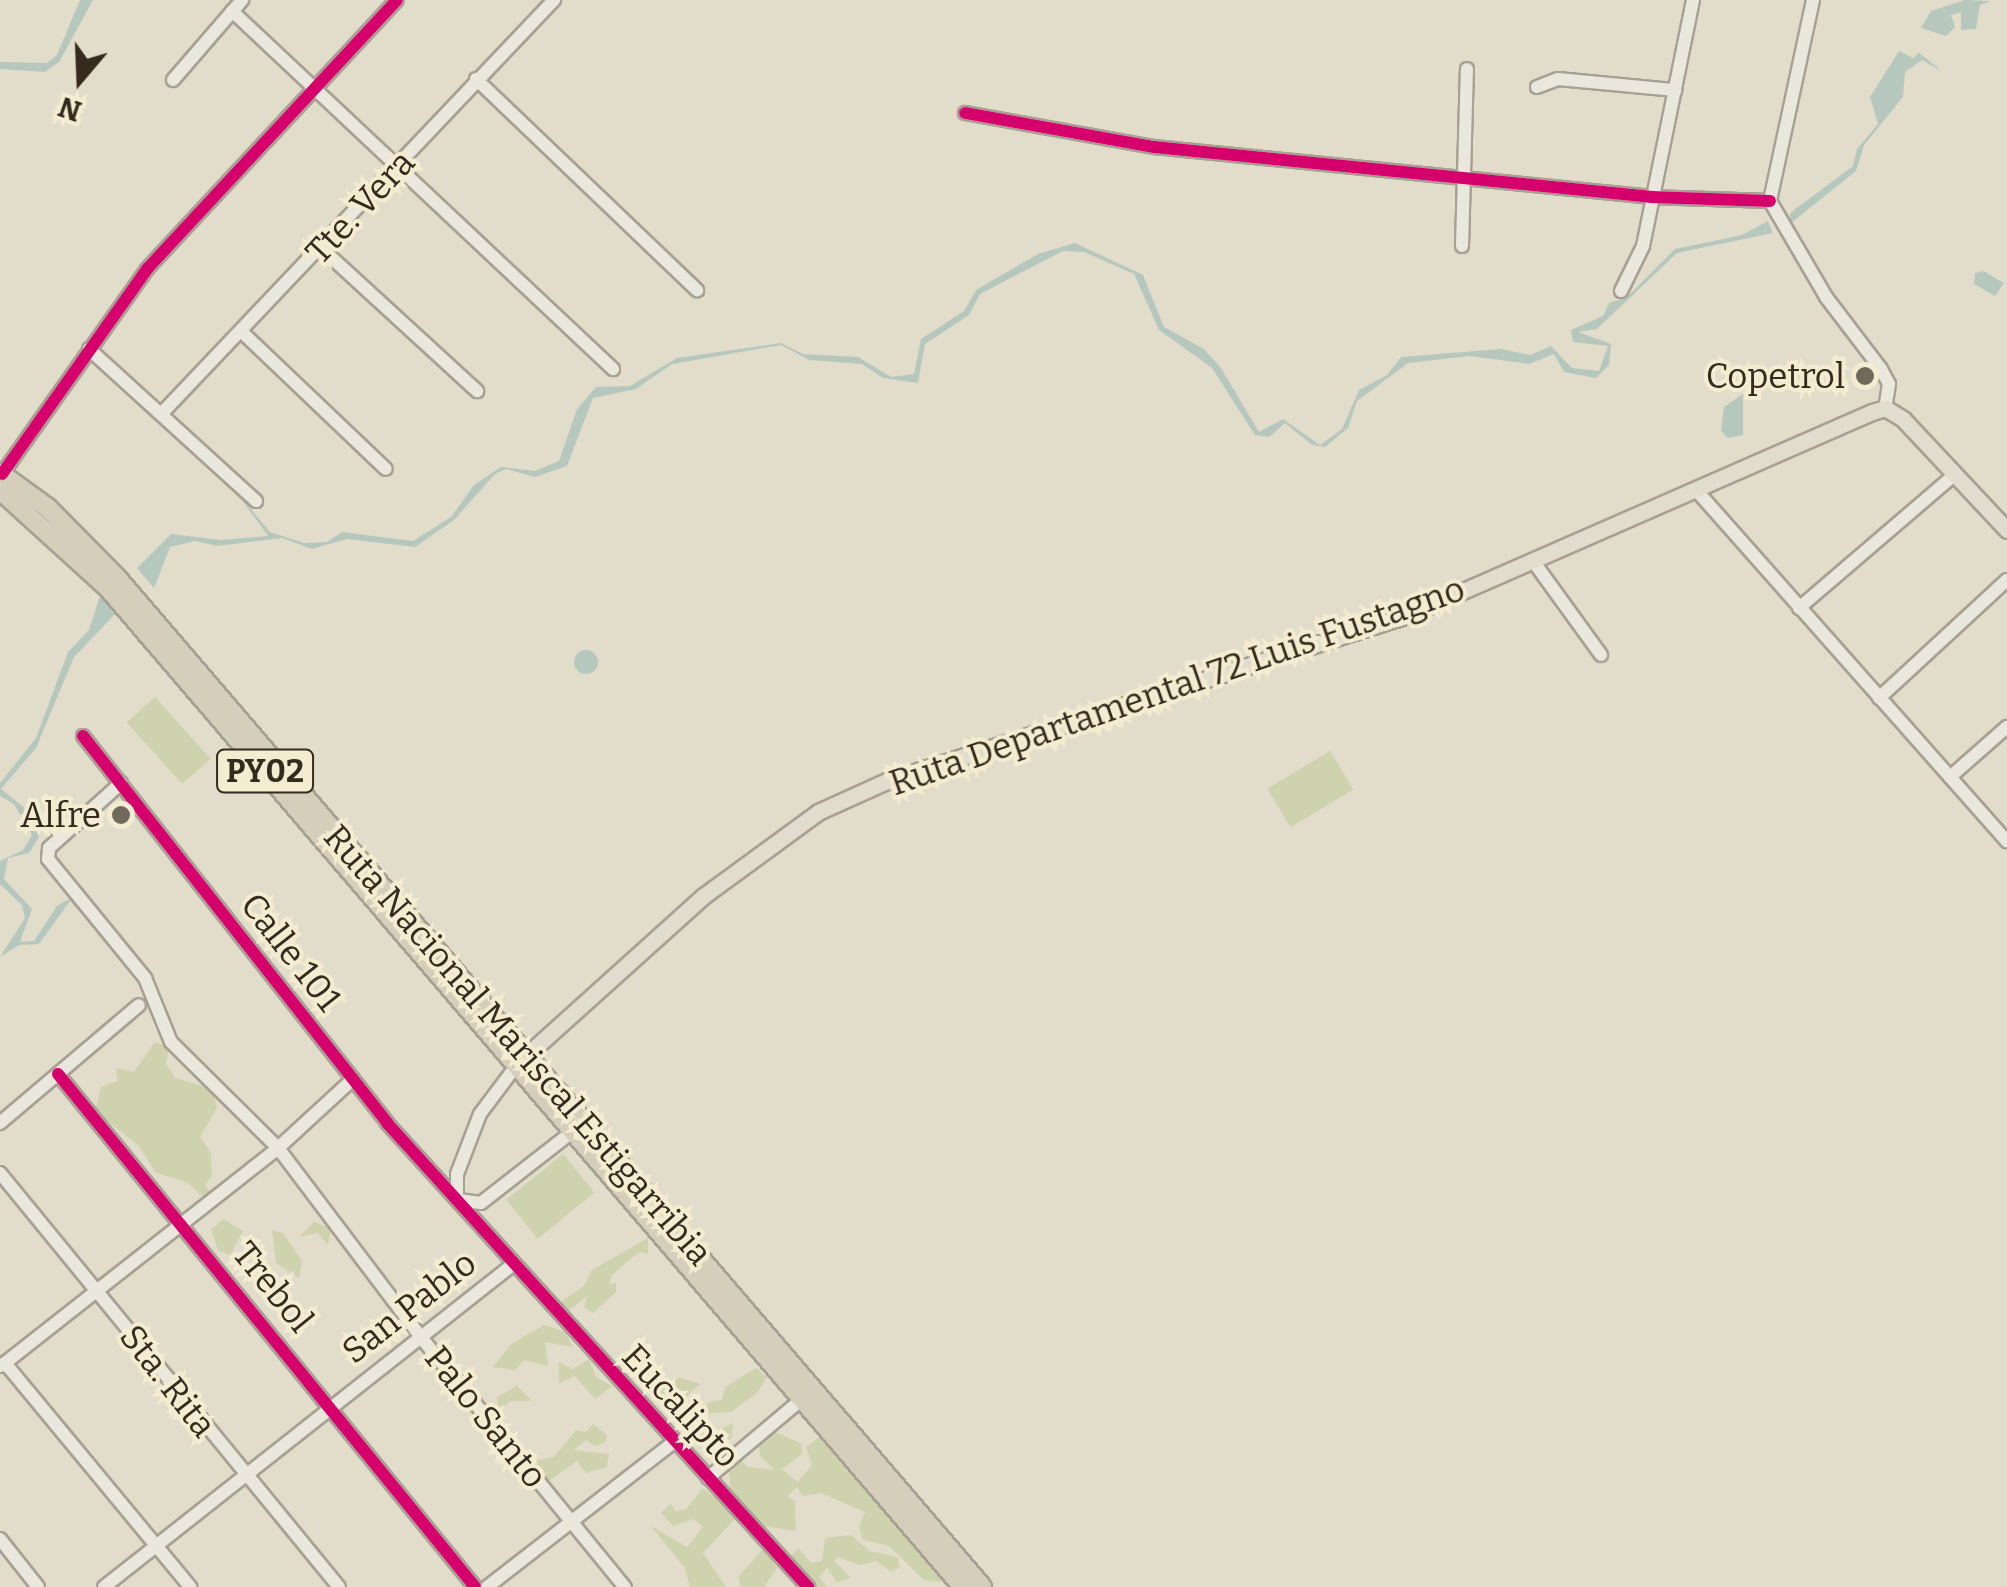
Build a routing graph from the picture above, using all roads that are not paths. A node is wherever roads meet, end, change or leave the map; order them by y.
1 (398, 0) edge
2 (554, 0) edge
3 (1693, 0) edge
4 (1813, 0) edge
5 (237, 5) edge
6 (1466, 69) dead end
7 (173, 80) dead end
8 (476, 80) junction
9 (1537, 87) dead end
10 (315, 88) junction
11 (1674, 90) junction
12 (965, 114) dead end
13 (399, 166) junction
14 (1466, 178) junction
15 (1652, 197) junction
16 (1772, 207) junction
17 (1462, 246) dead end
18 (320, 248) junction
19 (697, 290) dead end
20 (1621, 291) dead end
21 (244, 333) junction
22 (89, 349) junction
23 (613, 369) dead end
24 (476, 392) dead end
25 (1885, 408) junction
26 (164, 411) junction
27 (386, 469) dead end
28 (1954, 475) junction
29 (1, 479) edge
30 (1697, 491) junction
31 (256, 501) dead end
32 (2007, 530) edge
33 (1533, 561) junction
34 (2007, 580) edge
35 (1799, 608) junction
36 (1601, 655) dead end
37 (1879, 698) junction
38 (2007, 727) edge
39 (83, 736) dead end
40 (1950, 776) junction
41 (121, 783) junction
42 (2007, 842) edge
43 (139, 1004) dead end
44 (521, 1060) junction
45 (58, 1074) junction
46 (353, 1078) junction
47 (0, 1124) edge
48 (572, 1131) junction
49 (278, 1148) junction
50 (0, 1173) edge
51 (457, 1200) junction
52 (183, 1224) junction
53 (510, 1266) junction
54 (96, 1289) junction
55 (420, 1336) junction
56 (2, 1364) edge
57 (802, 1399) junction
58 (330, 1406) junction
59 (674, 1442) junction
60 (243, 1473) junction
61 (708, 1478) junction
62 (572, 1522) junction
63 (0, 1540) edge
64 (156, 1544) junction
65 (38, 1587) edge
66 (104, 1587) edge
67 (190, 1587) edge
68 (338, 1587) edge
69 (475, 1587) edge
70 (487, 1587) edge
71 (625, 1587) edge
72 (808, 1587) edge
73 (964, 1587) edge
74 (982, 1587) edge

1 - 10 street
2 - 8 street, Tte. Vera
3 - 11 street
4 - 16 street
5 - 7 street
5 - 10 street
6 - 14 street
8 - 13 street, Tte. Vera
8 - 19 street
9 - 11 street
10 - 13 street
10 - 22 street
11 - 15 street
12 - 14 street
13 - 18 street, Tte. Vera
13 - 23 street
14 - 15 street
14 - 17 street
15 - 16 street
15 - 20 street
16 - 25 street
18 - 21 street, Tte. Vera
18 - 24 street
21 - 26 street, Tte. Vera
21 - 27 street
22 - 26 street
22 - 29 street
25 - 28 main road
25 - 30 main road, Ruta Departamental 72 Luis Fustagno
26 - 31 street
28 - 32 main road
28 - 35 street
29 - 44 highway, Ruta Nacional Mariscal Estigarribia / PY02
30 - 33 main road, Ruta Departamental 72 Luis Fustagno
30 - 35 street
33 - 36 street
33 - 44 main road, Ruta Departamental 72 Luis Fustagno
34 - 37 street
35 - 37 street
37 - 40 street
38 - 40 street
39 - 41 street, Calle 101
40 - 42 street
41 - 46 street, Calle 101
41 - 49 street, Palo Santo
43 - 45 street
44 - 48 highway, Ruta Nacional Mariscal Estigarribia / PY02
44 - 51 street
44 - 74 highway, Ruta Nacional Mariscal Estigarribia / PY02
45 - 47 street
45 - 52 street, Trebol
46 - 49 street
46 - 51 street, Calle 101
48 - 51 street
48 - 57 highway, Ruta Nacional Mariscal Estigarribia / PY02
49 - 52 street
49 - 55 street, Palo Santo
50 - 54 street, Sta. Rita
51 - 53 street, Eucalipto
52 - 54 street
52 - 58 street, Trebol
53 - 55 street, San Pablo
53 - 59 street, Eucalipto
54 - 56 street
54 - 60 street, Sta. Rita
55 - 58 street, San Pablo
55 - 62 street, Palo Santo
56 - 64 street
57 - 61 street
57 - 73 highway, Ruta Nacional Mariscal Estigarribia / PY02
58 - 60 street, San Pablo
58 - 69 street, Trebol
59 - 61 street, Eucalipto
59 - 62 street
60 - 64 street, San Pablo
60 - 68 street, Sta. Rita
61 - 72 street, Eucalipto
62 - 70 street
62 - 71 street, Palo Santo
63 - 65 street
64 - 66 street, San Pablo
64 - 67 street

